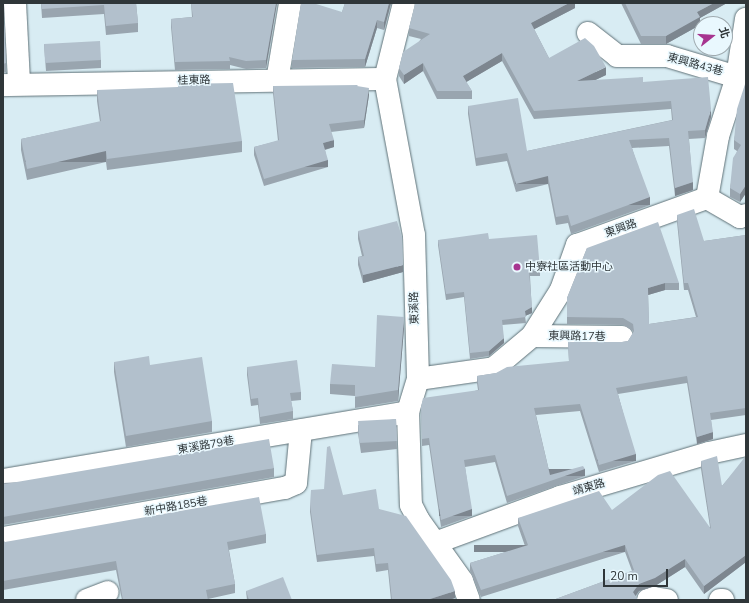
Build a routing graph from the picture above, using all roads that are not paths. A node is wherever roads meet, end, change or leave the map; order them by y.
1 (15, 3) edge
2 (290, 3) edge
3 (404, 3) edge
4 (746, 19) edge
5 (588, 33) dead end
6 (737, 77) junction
7 (385, 79) junction
8 (278, 81) junction
9 (11, 84) edge
10 (708, 198) junction
11 (746, 215) edge
12 (532, 336) junction
13 (622, 337) dead end
14 (418, 379) junction
15 (408, 412) junction
16 (301, 430) junction
17 (746, 445) edge
18 (3, 480) edge
19 (3, 538) edge
20 (435, 543) junction
21 (108, 592) dead end
22 (87, 600) edge
23 (469, 600) edge
24 (648, 600) edge
25 (667, 600) edge
26 (720, 600) edge
27 (723, 600) edge

1 - 9 street
2 - 8 street
3 - 7 street, 東溪路
4 - 6 street
5 - 6 street, 東興路43巷
6 - 10 street
7 - 8 street, 桂東路
7 - 14 street, 東溪路
8 - 9 street, 桂東路
10 - 11 street
10 - 12 street, 東興路
12 - 13 street, 東興路17巷
12 - 14 street, 東興路
14 - 15 street, 東溪路
15 - 16 street, 東溪路79巷
15 - 20 street, 東溪路
16 - 18 street, 東溪路79巷
16 - 19 street, 新中路185巷
17 - 20 street, 靖東路
20 - 23 street, 東溪路
21 - 22 street
24 - 25 street
26 - 27 street

